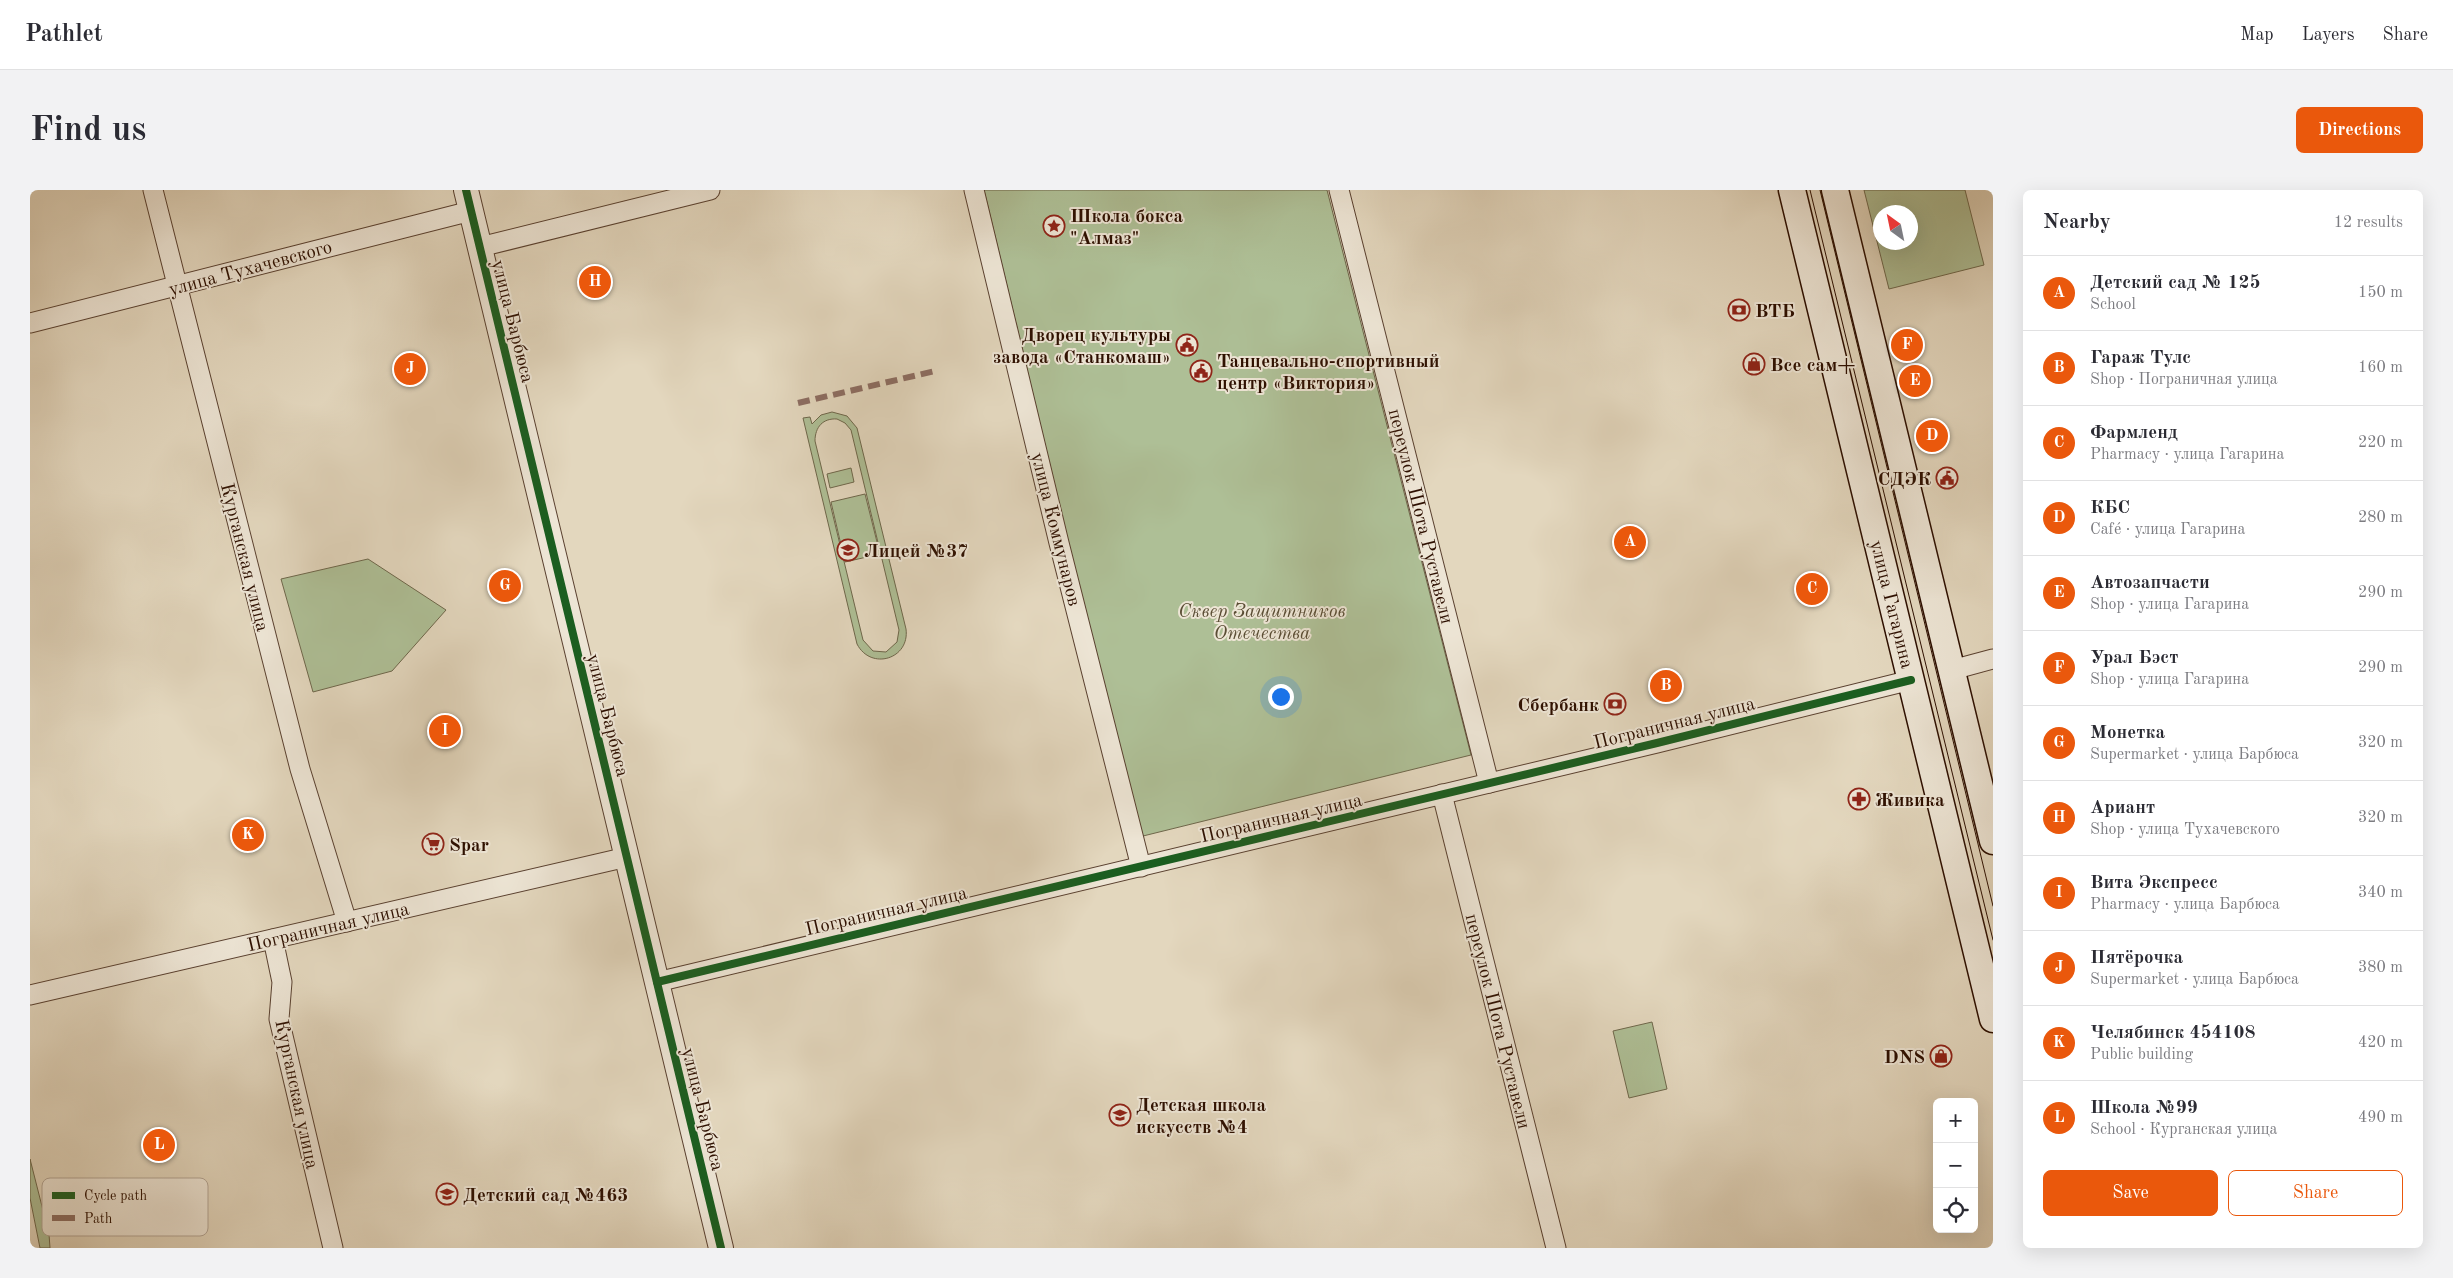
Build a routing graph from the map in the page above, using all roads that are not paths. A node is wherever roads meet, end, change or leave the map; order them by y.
1 (153, 190) edge
2 (710, 190) edge
3 (974, 190) edge
4 (1339, 190) edge
5 (1792, 190) edge
6 (1835, 190) edge
7 (468, 200) edge
8 (480, 247) junction
9 (177, 287) junction
10 (30, 323) edge
11 (1993, 659) edge
12 (1952, 670) junction
13 (1911, 680) junction
14 (1489, 783) junction
15 (1442, 794) junction
16 (1993, 841) edge
17 (627, 857) junction
18 (1141, 867) junction
19 (347, 922) junction
20 (273, 939) junction
21 (657, 982) junction
22 (30, 995) edge
23 (1993, 1019) edge
24 (333, 1248) edge
25 (721, 1248) edge
26 (1556, 1248) edge

1 - 9 street, Курганская улица
2 - 8 street
3 - 18 street, улица Коммунаров
4 - 14 street, переулок Шота Руставели
5 - 13 main road, улица Гагарина
6 - 12 main road
7 - 8 street, улица Барбюса
7 - 9 street, улица Тухачевского
8 - 17 street, улица Барбюса
9 - 10 street, улица Тухачевского
9 - 19 street, Курганская улица
11 - 12 street, Пограничная улица
12 - 13 main road, Пограничная улица
12 - 16 main road
13 - 14 street, Пограничная улица
13 - 23 main road, улица Гагарина
14 - 15 street, Пограничная улица
15 - 18 street, Пограничная улица
15 - 26 street, переулок Шота Руставели
17 - 19 street, Пограничная улица
17 - 21 street, улица Барбюса
18 - 21 street, Пограничная улица
19 - 20 street, Пограничная улица
20 - 22 street, Пограничная улица
20 - 24 street, Курганская улица
21 - 25 street, улица Барбюса

